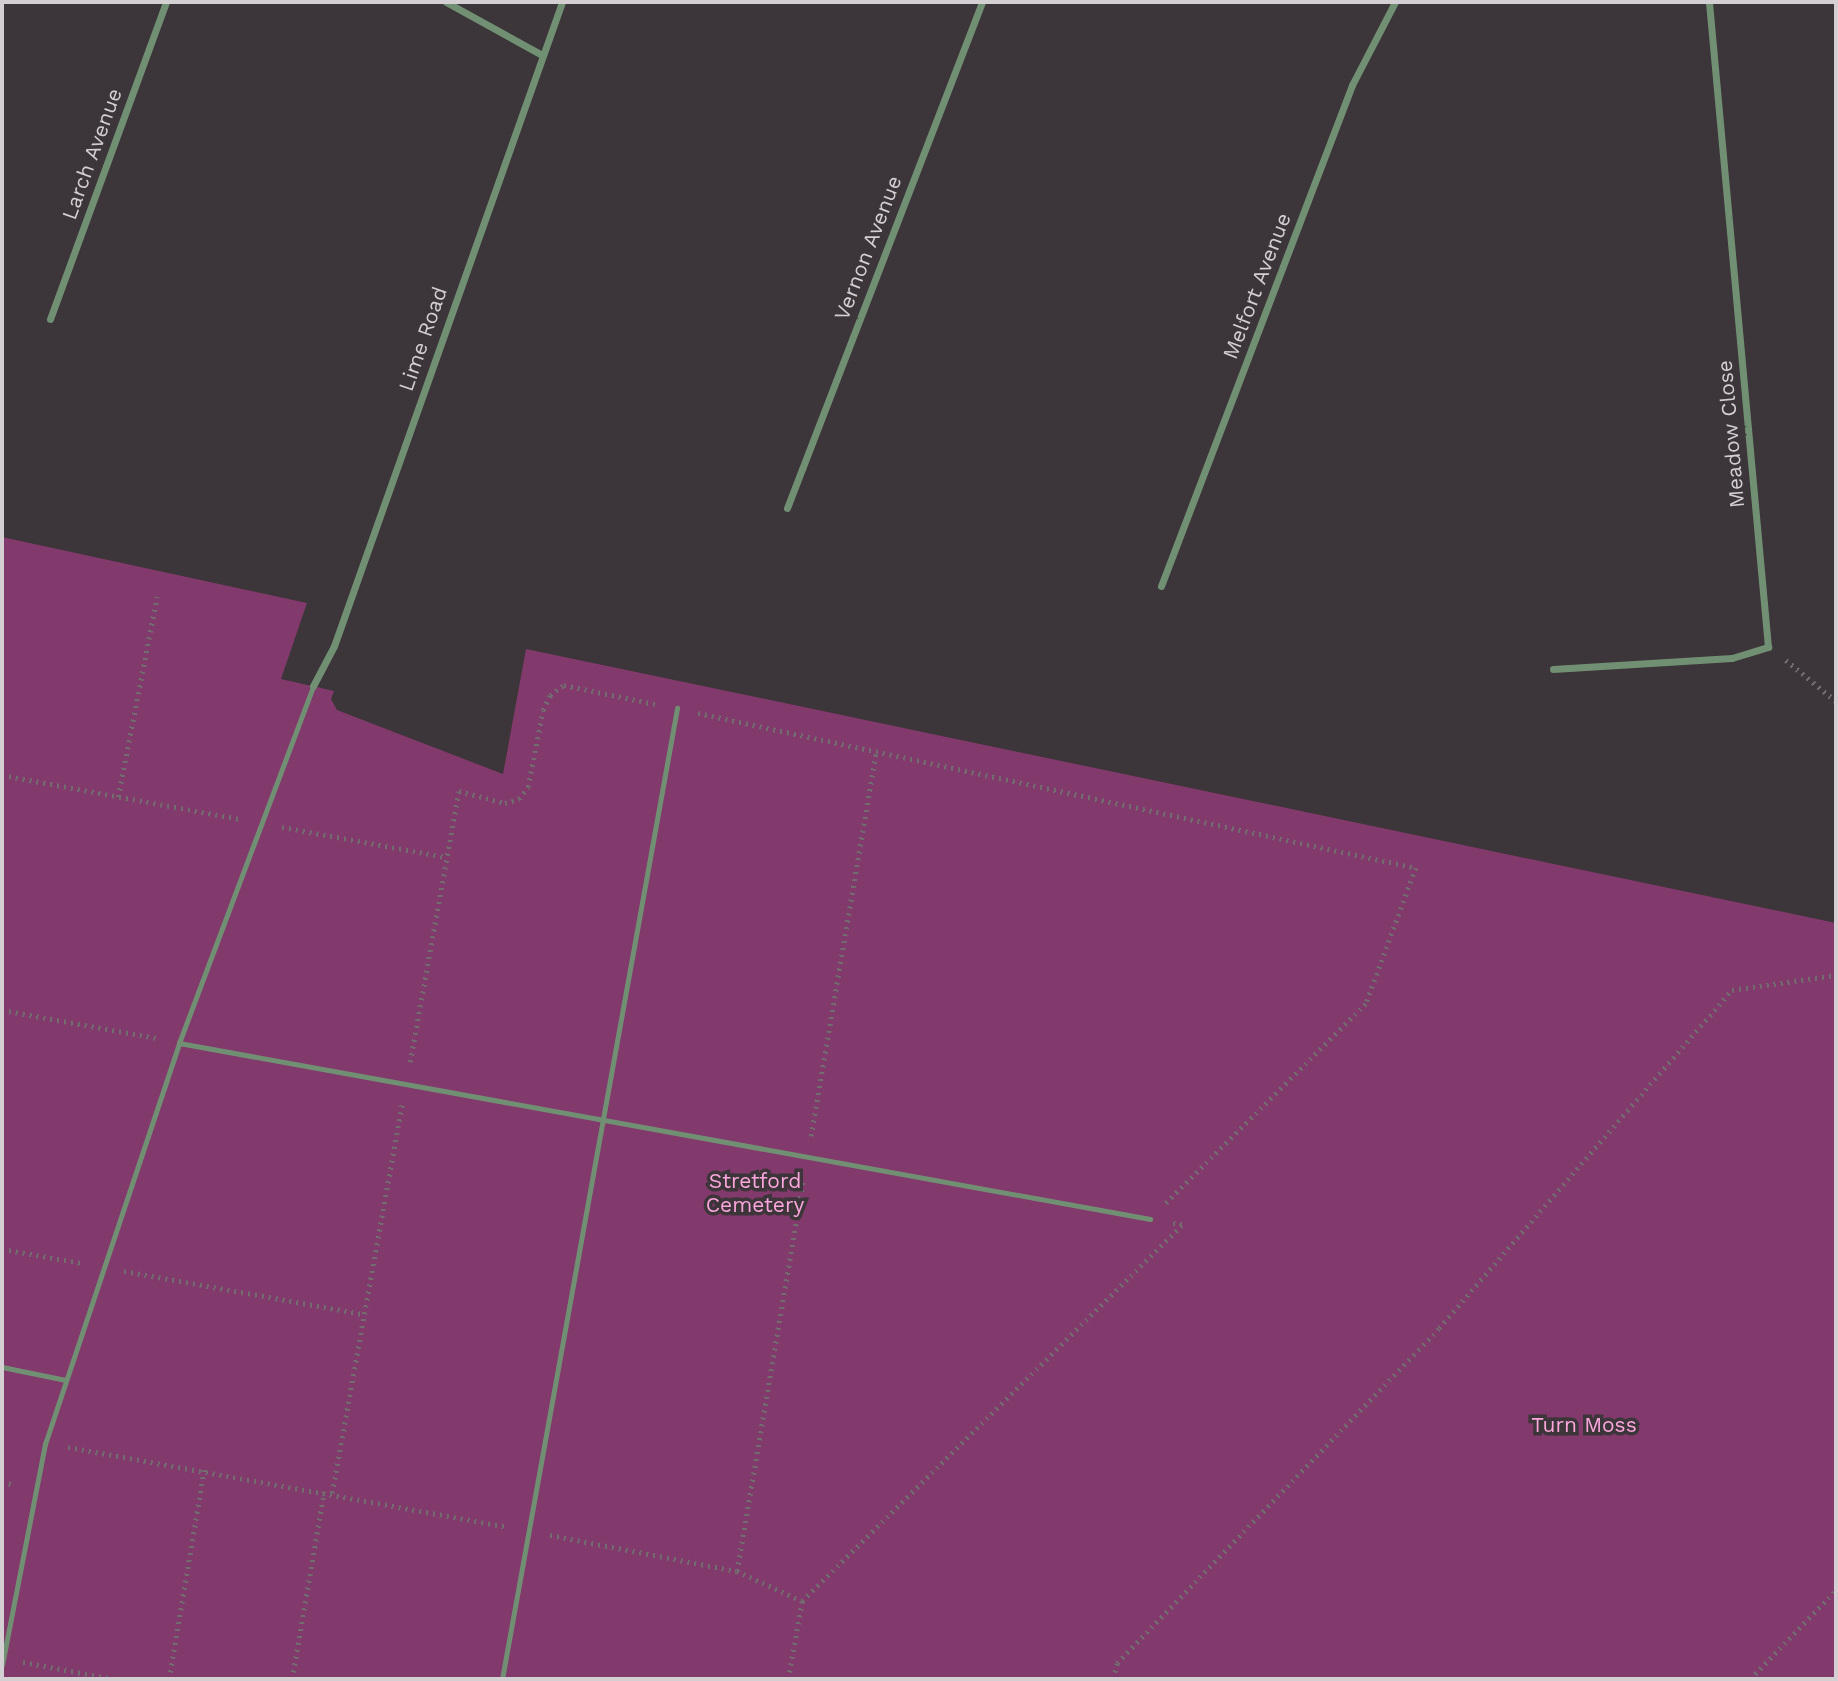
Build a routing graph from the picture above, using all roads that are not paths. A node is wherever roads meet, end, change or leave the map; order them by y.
1 (166, 2) edge
2 (446, 2) edge
3 (562, 2) edge
4 (982, 2) edge
5 (1395, 2) edge
6 (1709, 2) edge
7 (541, 55) junction
8 (50, 319) dead end
9 (787, 508) dead end
10 (1161, 586) dead end
11 (1553, 669) dead end
12 (313, 686) joint
13 (677, 708) road end
14 (179, 1043) junction
15 (603, 1120) junction
16 (1150, 1219) road end
17 (2, 1367) edge
18 (66, 1380) junction
19 (2, 1661) edge
20 (502, 1679) edge

1 - 8 street, Larch Avenue
2 - 7 street
3 - 7 street, Lime Road
4 - 9 street, Vernon Avenue
5 - 10 street, Melfort Avenue
6 - 11 street, Meadow Close
7 - 12 street, Lime Road
12 - 14 lane
13 - 15 lane
14 - 15 lane
14 - 18 lane
15 - 16 lane
15 - 20 lane
17 - 18 lane
18 - 19 lane

